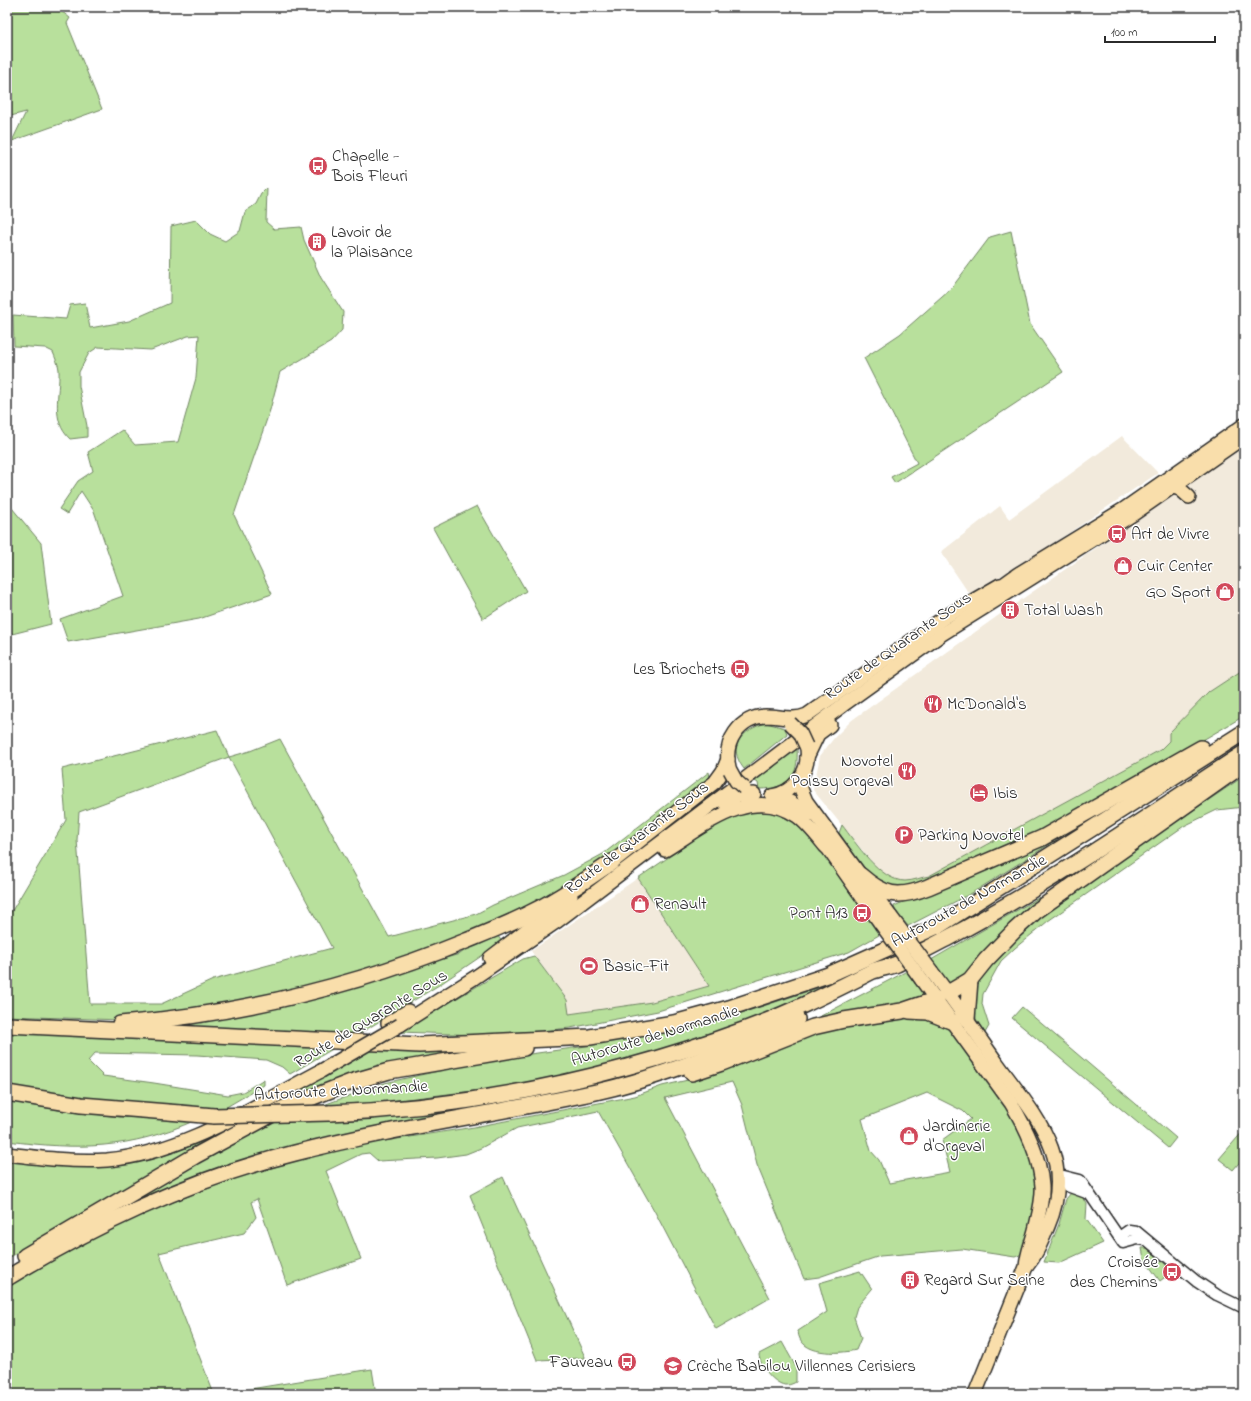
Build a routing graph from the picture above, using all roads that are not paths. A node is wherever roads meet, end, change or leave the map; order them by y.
1 (1244, 425) edge
2 (1244, 437) edge
3 (1173, 487) junction
4 (1189, 497) dead end
5 (1018, 574) junction
6 (1032, 577) junction
7 (777, 717) junction
8 (1244, 731) edge
9 (806, 751) junction
10 (1244, 753) edge
11 (1244, 764) edge
12 (729, 765) junction
13 (801, 776) junction
14 (749, 791) junction
15 (772, 796) junction
16 (826, 847) junction
17 (665, 850) junction
18 (612, 862) junction
19 (860, 875) junction
20 (886, 921) junction
21 (895, 965) junction
22 (472, 970) junction
23 (970, 980) junction
24 (943, 996) junction
25 (902, 1011) junction
26 (412, 1018) junction
27 (960, 1020) junction
28 (394, 1024) junction
29 (7, 1025) edge
30 (76, 1028) junction
31 (590, 1037) junction
32 (320, 1067) junction
33 (597, 1091) junction
34 (7, 1093) edge
35 (1029, 1135) junction
36 (7, 1146) edge
37 (7, 1154) edge
38 (1058, 1180) junction
39 (1042, 1186) junction
40 (1146, 1240) junction
41 (1126, 1243) junction
42 (7, 1267) edge
43 (1026, 1267) junction
44 (7, 1278) edge
45 (1244, 1308) edge
46 (975, 1394) edge

1 - 5 main road, Route de Quarante Sous
2 - 3 main road, Route de Quarante Sous
3 - 4 main road
3 - 6 main road, Route de Quarante Sous
5 - 7 main road
5 - 22 main road, Route de Quarante Sous
6 - 9 main road
6 - 26 main road, Route de Quarante Sous
7 - 9 main road, bridge
7 - 12 main road
8 - 19 highway
8 - 31 highway, Autoroute de Normandie
9 - 13 main road
10 - 21 highway, Autoroute de Normandie
11 - 23 highway
12 - 14 main road, bridge
12 - 18 main road
13 - 15 main road
13 - 19 main road
14 - 15 main road
14 - 17 main road
15 - 16 main road
16 - 17 main road
16 - 20 main road
17 - 26 main road
18 - 22 main road
18 - 30 highway
19 - 20 main road
20 - 24 main road, bridge
20 - 24 main road, bridge
21 - 33 highway
21 - 34 highway, Autoroute de Normandie, bridge
22 - 28 main road
23 - 24 highway
23 - 27 highway
24 - 25 highway
24 - 27 main road
25 - 27 highway
25 - 33 highway
26 - 28 main road, Route de Quarante Sous
27 - 35 main road
27 - 38 main road
28 - 32 main road, Route de Quarante Sous
29 - 30 highway, Autoroute de Normandie
30 - 31 highway, Autoroute de Normandie
31 - 42 highway
32 - 36 main road, Route de Quarante Sous
32 - 37 main road, Route de Quarante Sous
33 - 44 highway
35 - 38 main road
35 - 39 main road
38 - 39 main road
38 - 41 street
38 - 43 main road
39 - 43 main road
40 - 41 street
40 - 41 street
40 - 45 street
43 - 46 main road

